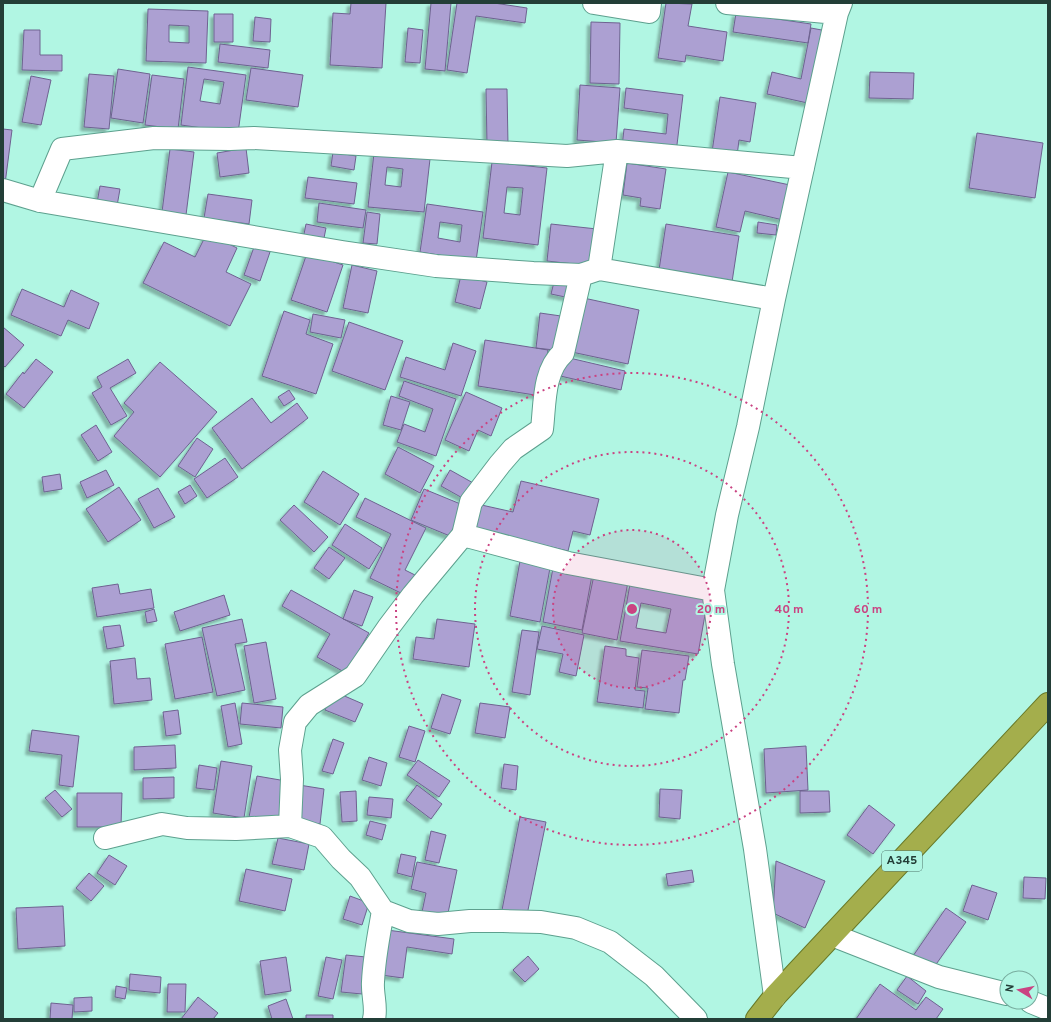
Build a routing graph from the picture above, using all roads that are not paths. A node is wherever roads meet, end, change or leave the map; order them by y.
1 (594, 3) edge
2 (650, 3) edge
3 (727, 3) edge
4 (839, 8) edge
5 (617, 151) junction
6 (802, 168) junction
7 (3, 190) edge
8 (40, 201) junction
9 (590, 272) junction
10 (774, 299) junction
11 (463, 535) junction
12 (714, 590) junction
13 (1048, 704) edge
14 (290, 826) junction
15 (105, 838) dead end
16 (384, 911) junction
17 (832, 935) junction
18 (999, 992) edge
19 (775, 996) junction
20 (374, 1019) edge
21 (696, 1019) edge
22 (757, 1019) edge

1 - 2 street
3 - 4 street
4 - 6 street
5 - 6 street
5 - 8 street
5 - 9 street
6 - 10 street
7 - 8 street
8 - 9 street
9 - 10 street
9 - 11 street
10 - 12 street
11 - 12 street
11 - 14 street
12 - 19 street
13 - 17 highway, A345
14 - 15 street
14 - 16 street
16 - 20 street
16 - 21 street
17 - 18 street
17 - 19 highway, A345
19 - 22 highway, A345

